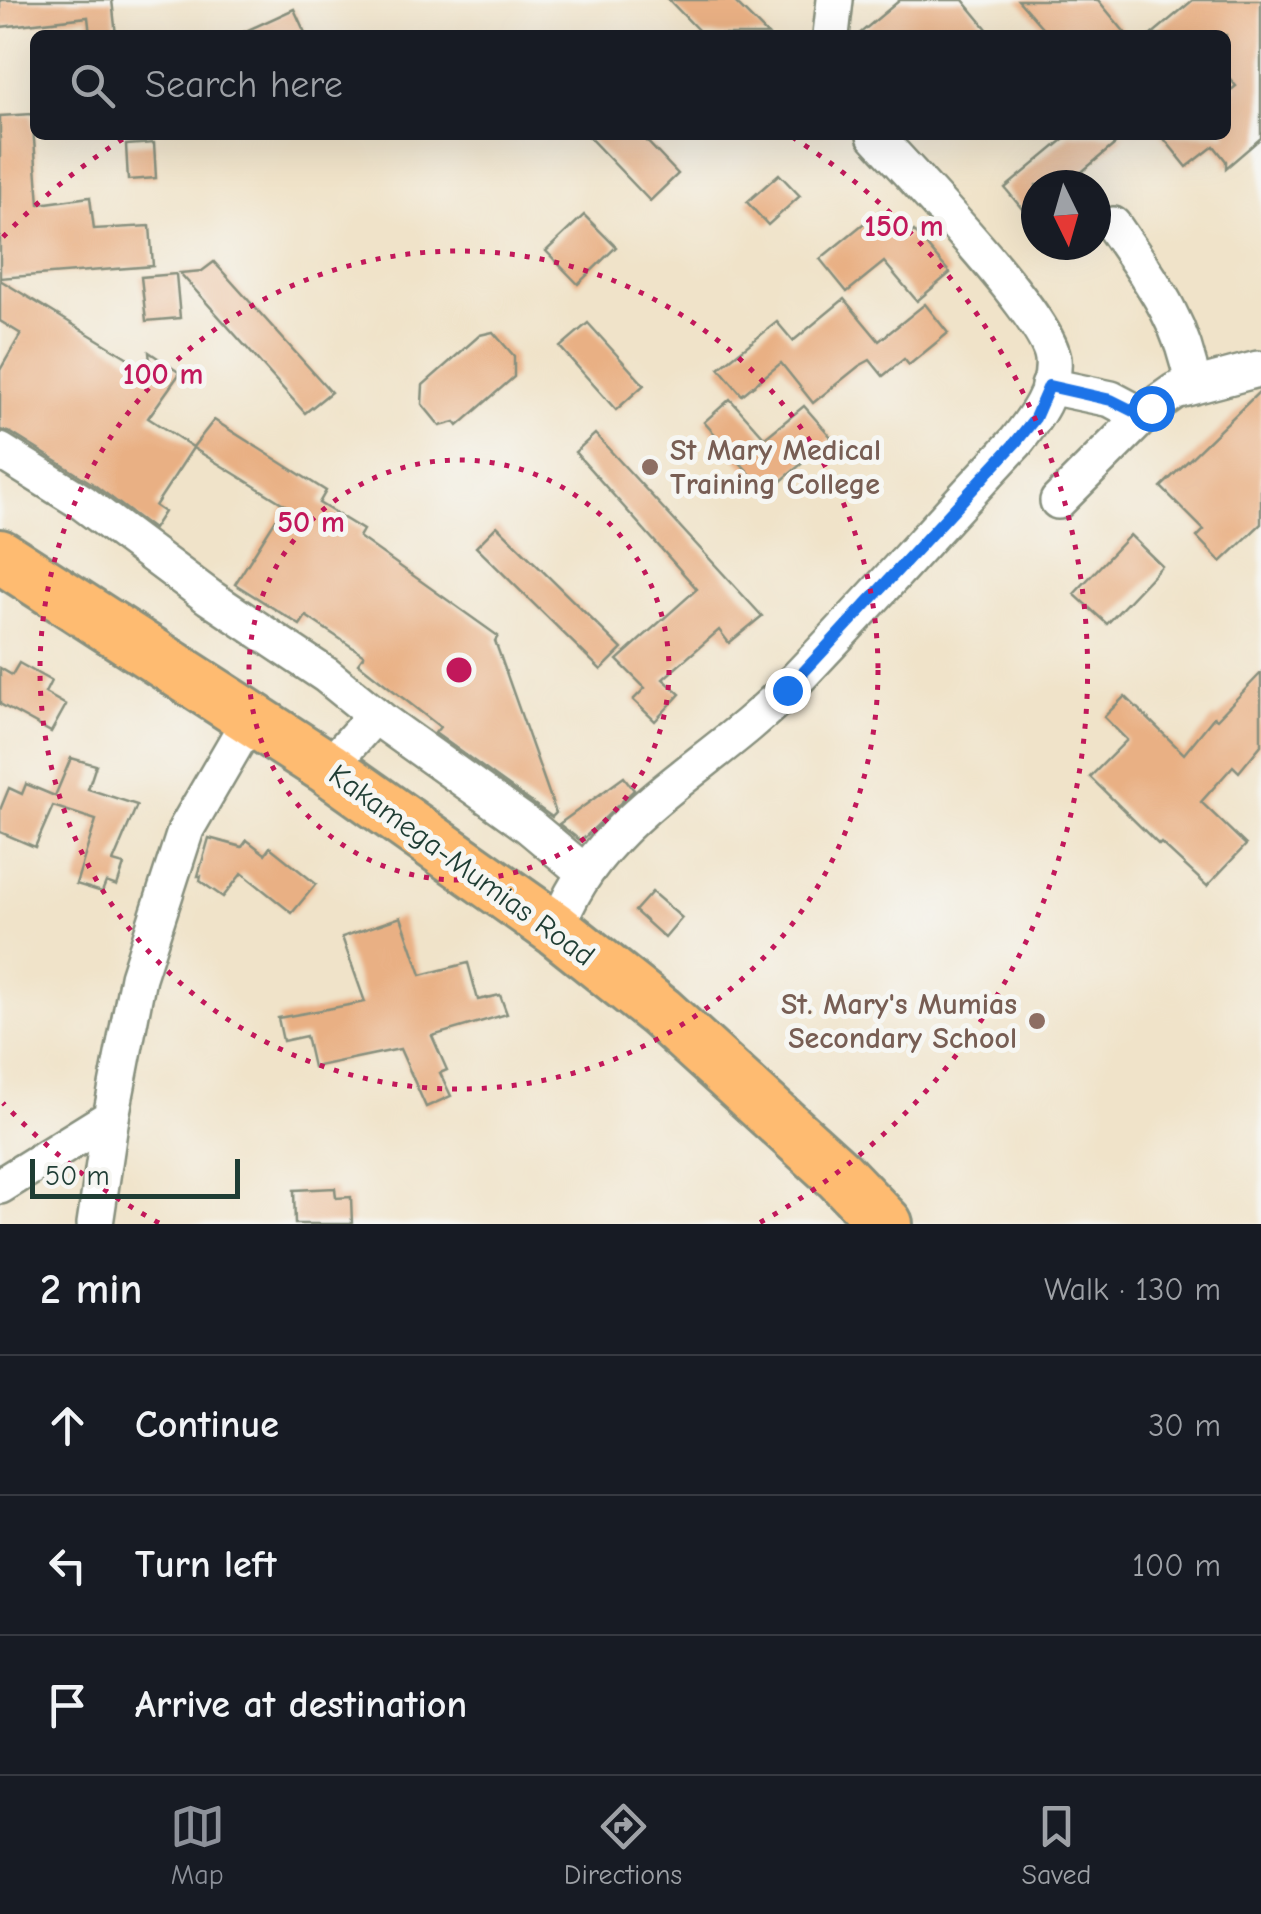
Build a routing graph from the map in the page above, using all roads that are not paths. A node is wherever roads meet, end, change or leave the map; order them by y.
1 (835, 0) edge
2 (831, 30) edge
3 (879, 140) edge
4 (1113, 225) dead end
5 (1258, 369) edge
6 (1193, 385) junction
7 (1049, 386) junction
8 (1143, 416) junction
9 (0, 450) edge
10 (1058, 501) dead end
11 (0, 556) edge
12 (375, 714) junction
13 (252, 717) junction
14 (328, 768) junction
15 (584, 872) junction
16 (557, 930) junction
17 (111, 1117) junction
18 (0, 1186) edge
19 (95, 1224) edge
20 (886, 1224) edge

1 - 2 street
3 - 7 street
4 - 6 street
5 - 6 street
6 - 8 street
7 - 8 street
7 - 15 street
8 - 10 street
9 - 12 street
11 - 13 highway, Kakamega-Mumias Road
12 - 14 street
12 - 15 street
13 - 14 highway, Kakamega-Mumias Road
13 - 17 street
14 - 16 highway, Kakamega-Mumias Road
15 - 16 street
16 - 20 highway, Kakamega-Mumias Road
17 - 18 street
17 - 19 street

